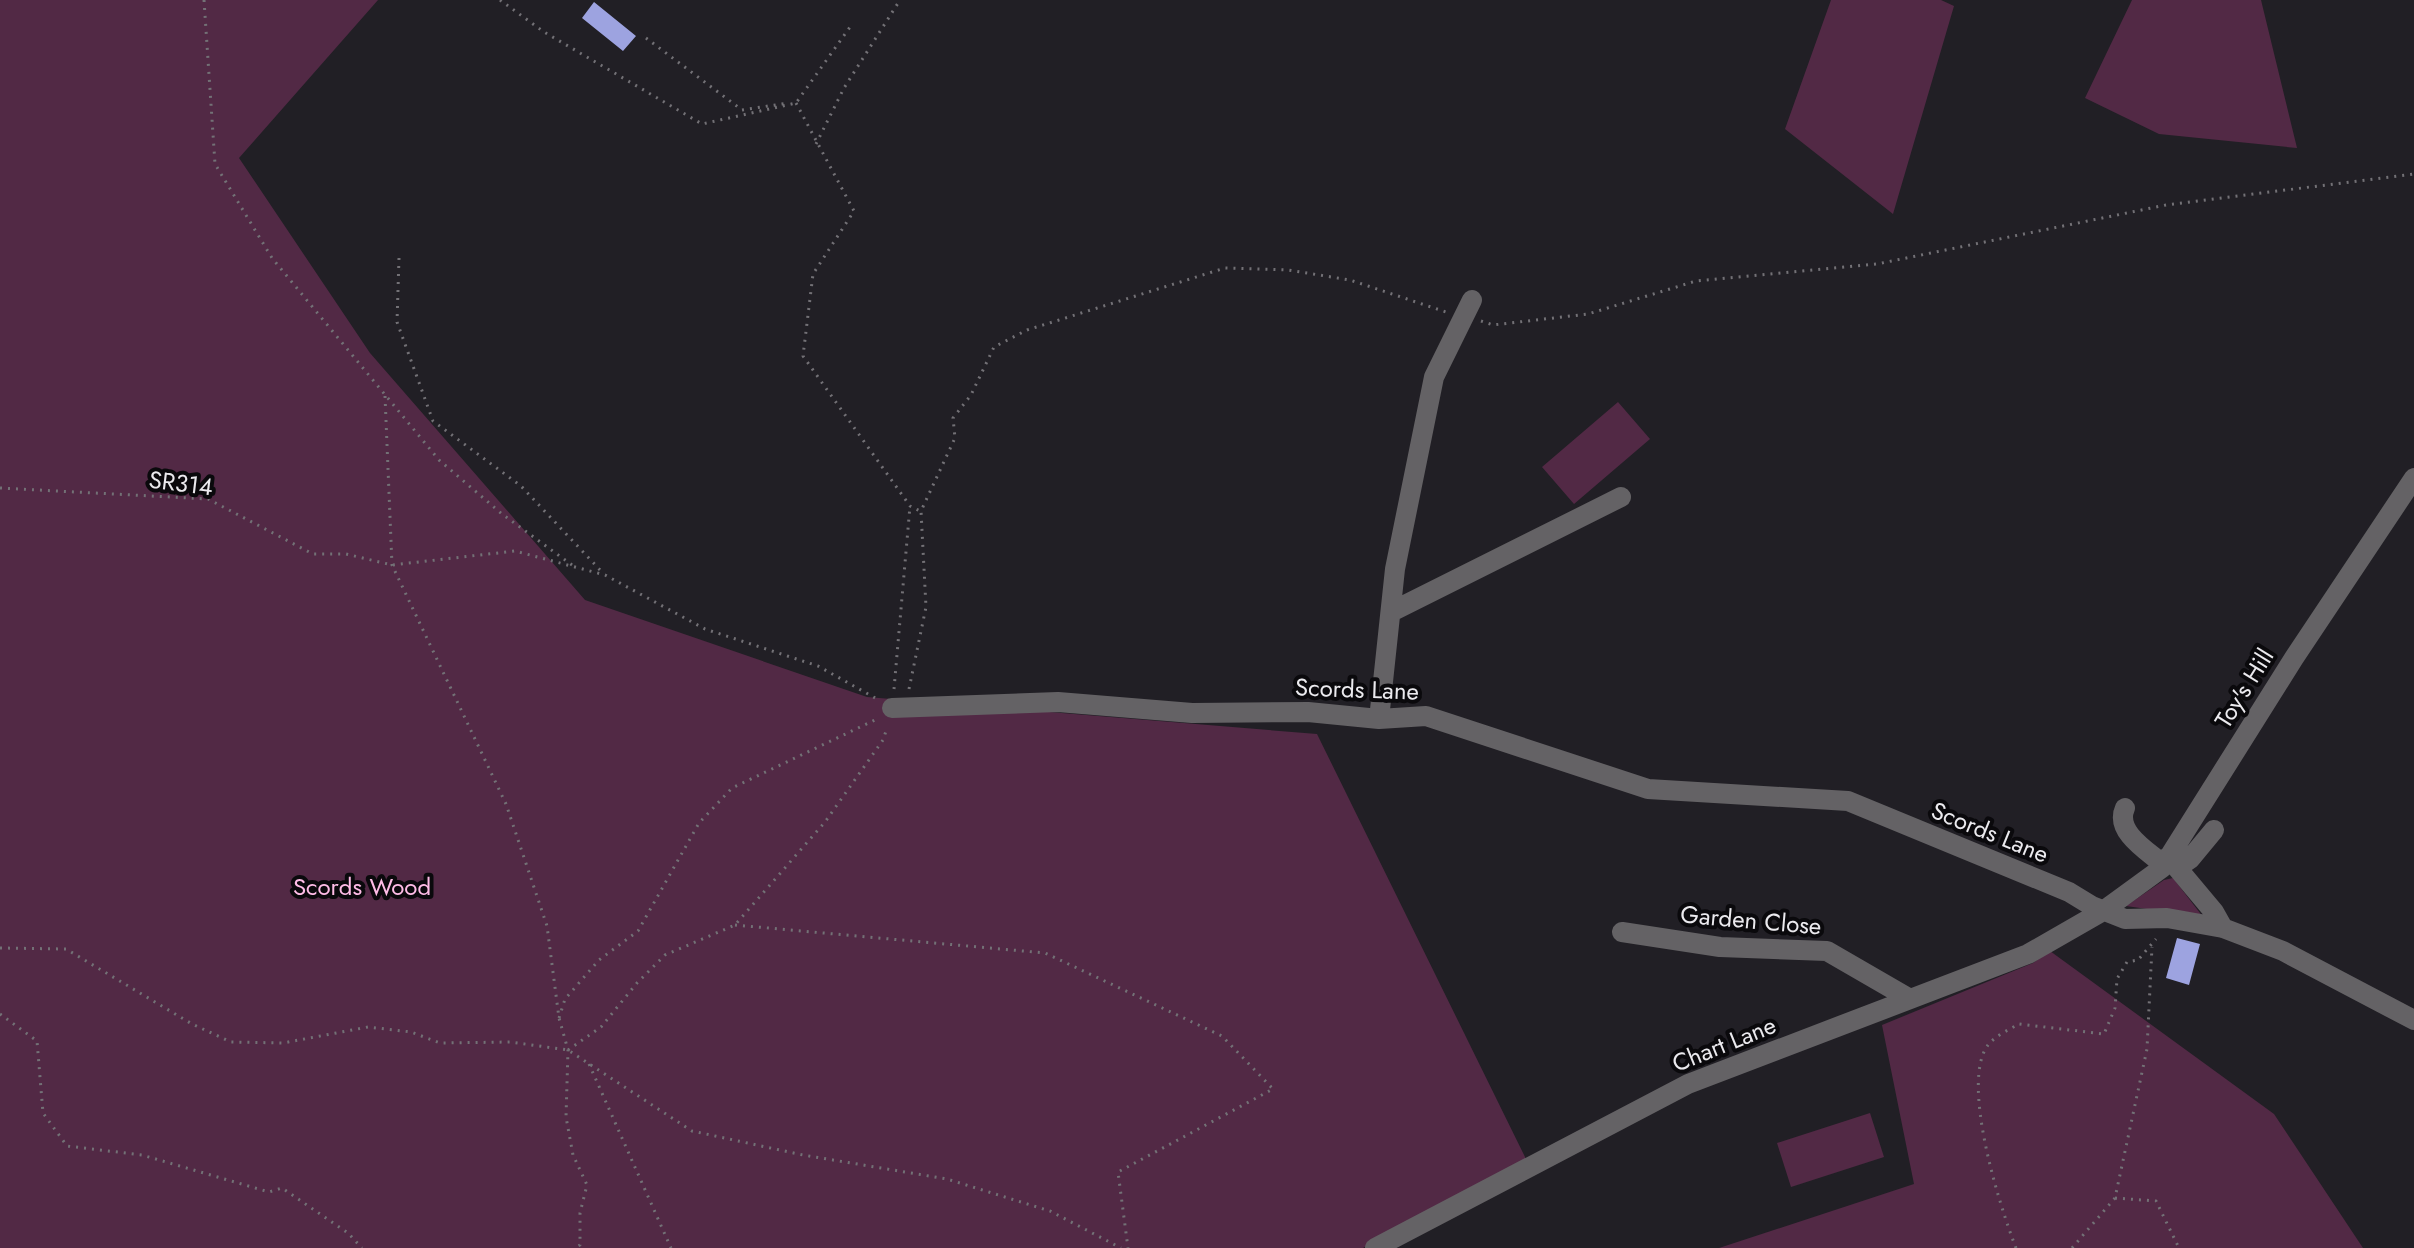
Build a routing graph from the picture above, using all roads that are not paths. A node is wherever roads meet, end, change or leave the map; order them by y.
1 (1468, 308) road end
2 (2414, 478) edge
3 (1621, 497) dead end
4 (1391, 612) junction
5 (892, 708) road end
6 (1379, 719) junction
7 (2125, 808) dead end
8 (2214, 830) dead end
9 (2170, 863) junction
10 (2103, 911) junction
11 (2223, 928) junction
12 (1622, 932) dead end
13 (1910, 999) junction
14 (2414, 1020) edge
15 (1375, 1248) edge

1 - 4 street
2 - 9 street, Toy's Hill
3 - 4 street
4 - 6 street
5 - 6 street, Scords Lane
6 - 10 street, Scords Lane
7 - 9 street
8 - 9 street
9 - 10 street, Toy's Hill
9 - 11 street
10 - 11 street, Scords Lane
10 - 13 street, Chart Lane
11 - 14 street, Scords Lane
12 - 13 street, Garden Close
13 - 15 street, Chart Lane

